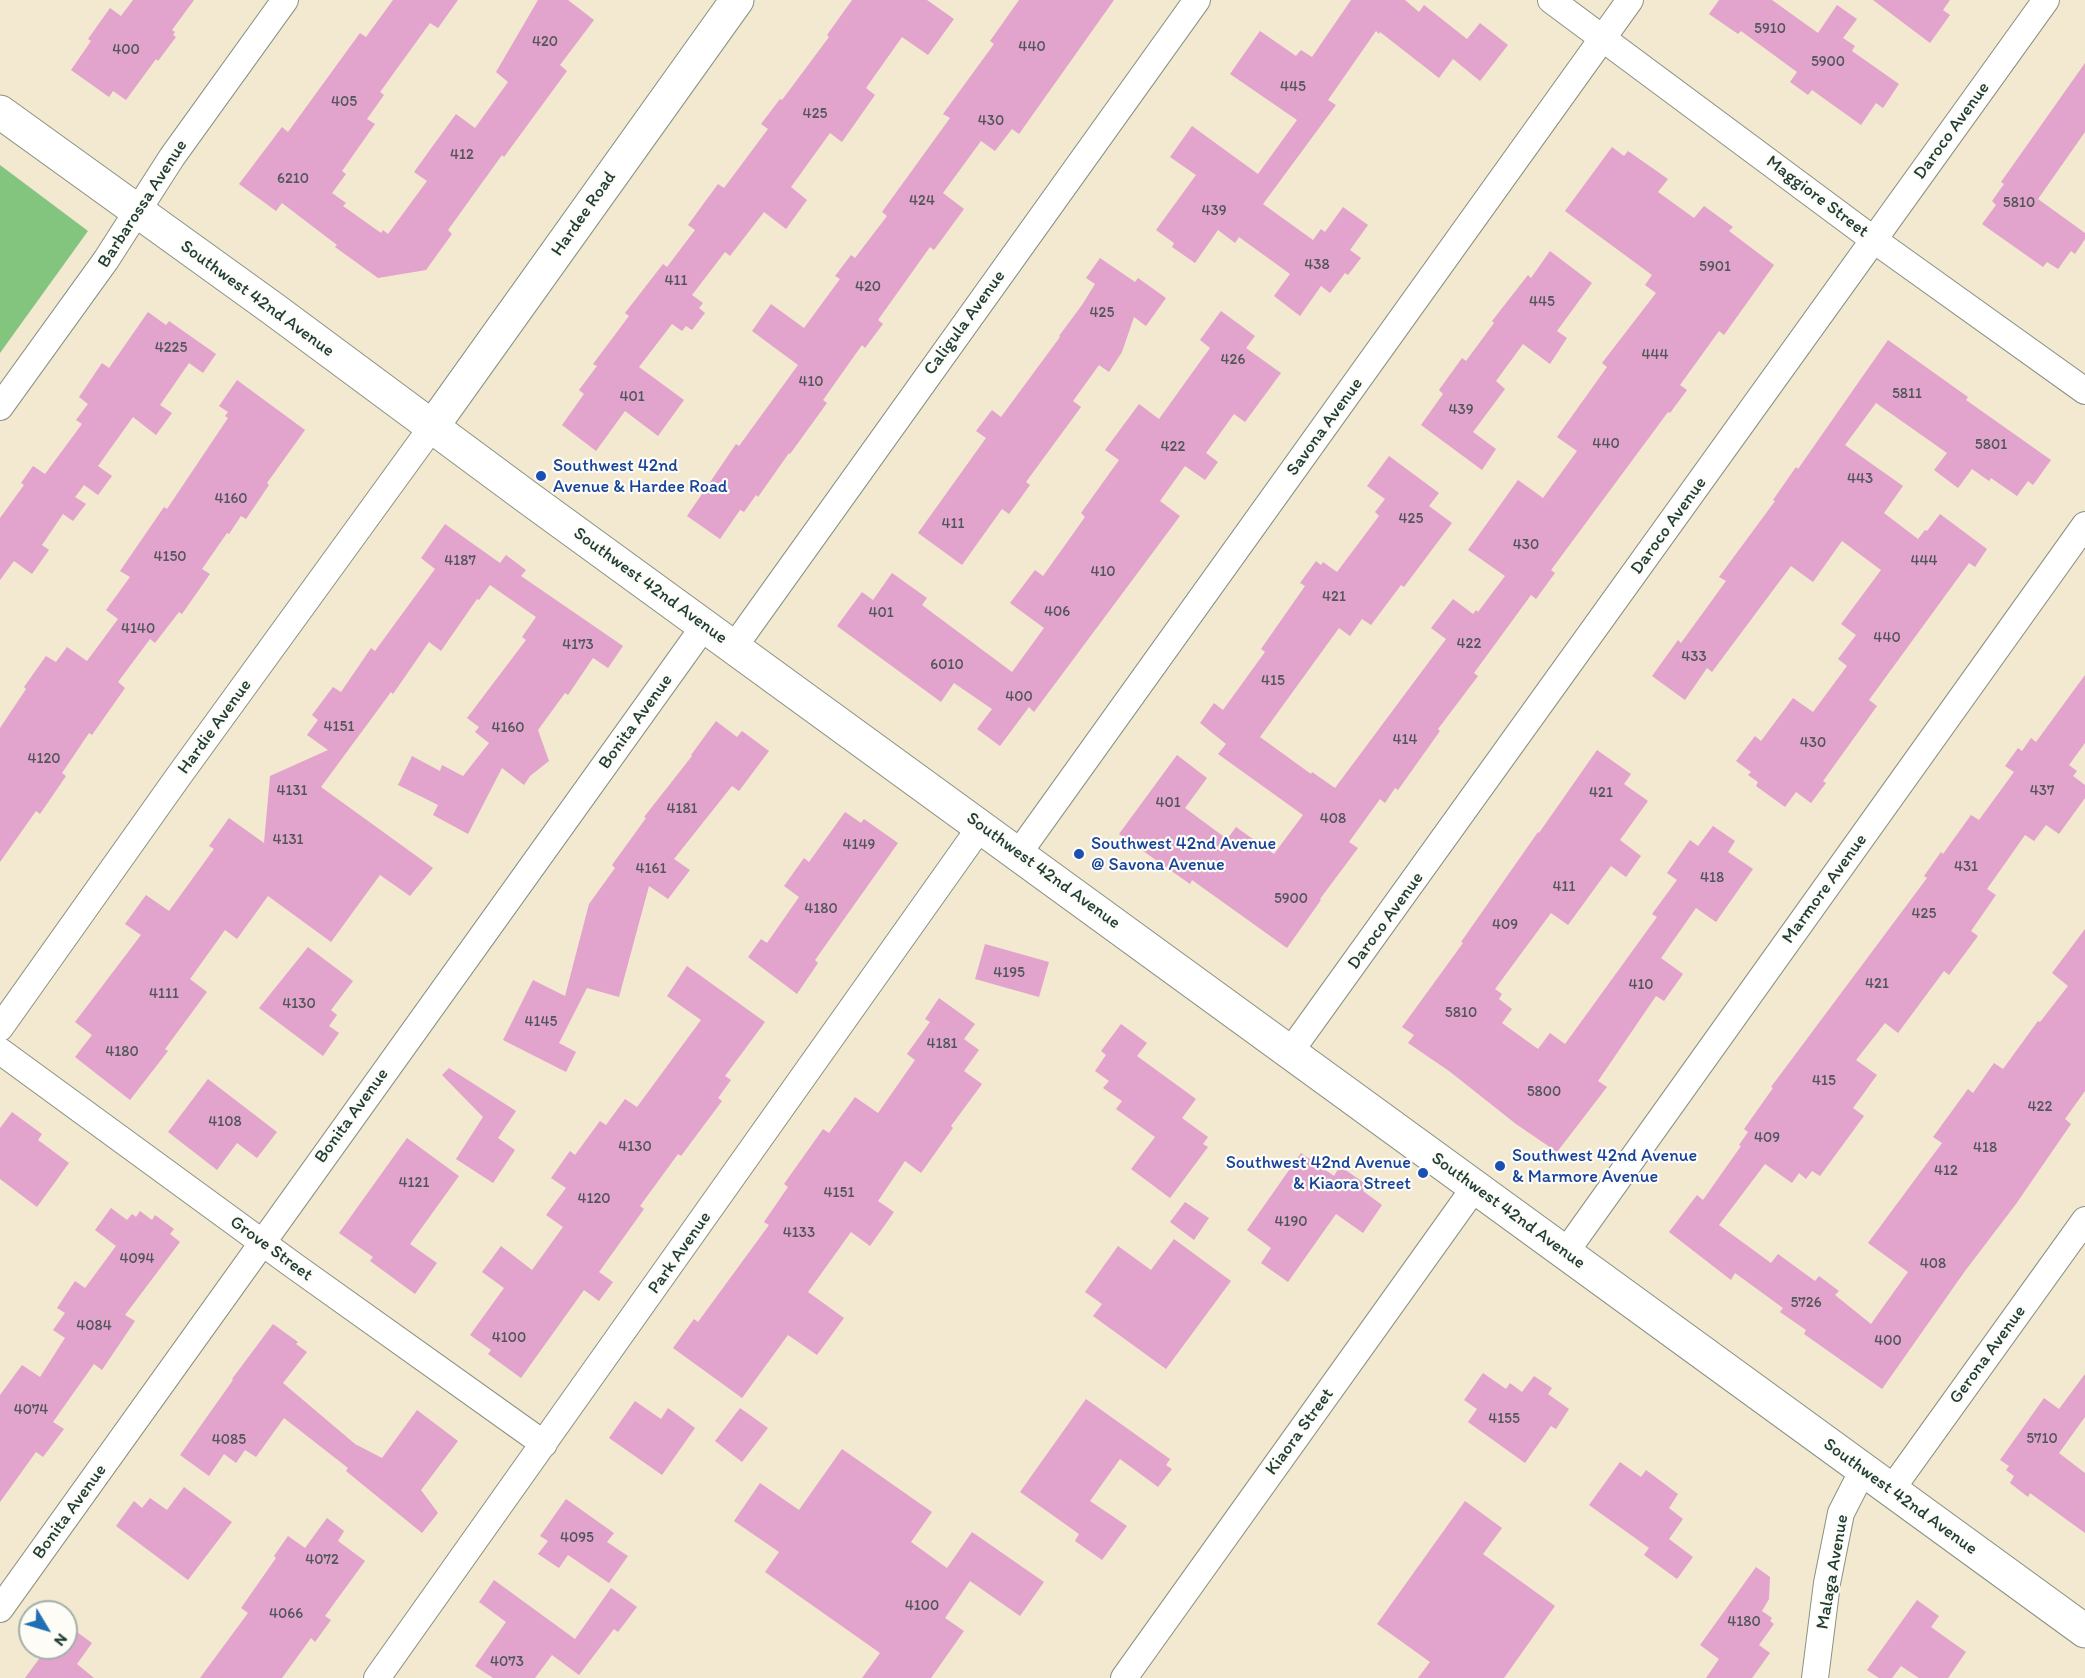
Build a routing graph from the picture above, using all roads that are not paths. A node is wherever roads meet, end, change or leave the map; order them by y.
1 (285, 0) edge
2 (737, 0) edge
3 (1197, 0) edge
4 (1551, 0) edge
5 (1630, 0) edge
6 (2046, 0) edge
7 (1603, 38) junction
8 (0, 112) edge
9 (137, 212) junction
10 (1874, 240) junction
11 (2085, 391) edge
12 (0, 407) edge
13 (432, 427) junction
14 (2085, 525) edge
15 (705, 625) junction
16 (734, 647) junction
17 (981, 826) junction
18 (1018, 854) junction
19 (0, 1028) edge
20 (0, 1051) edge
21 (1290, 1052) junction
22 (1475, 1187) junction
23 (2085, 1220) edge
24 (261, 1242) junction
25 (1565, 1253) junction
26 (544, 1444) junction
27 (1863, 1470) junction
28 (1891, 1490) junction
29 (0, 1609) edge
30 (2085, 1631) edge
31 (376, 1678) edge
32 (1124, 1678) edge
33 (1815, 1678) edge

1 - 9 street, Barbarossa Avenue
2 - 13 main road, Hardee Road
3 - 16 street, Caligula Avenue
4 - 7 street, Maggiore Street
5 - 7 street, Savona Avenue
6 - 10 street, Daroco Avenue
7 - 10 street, Maggiore Street
7 - 18 street, Savona Avenue
8 - 9 main road, Southwest 42nd Avenue
9 - 12 street, Barbarossa Avenue
9 - 13 main road, Southwest 42nd Avenue
10 - 11 street, Maggiore Street
10 - 21 street, Daroco Avenue
13 - 15 main road, Southwest 42nd Avenue
13 - 19 street, Hardie Avenue
14 - 25 street, Marmore Avenue
15 - 16 main road, Southwest 42nd Avenue
15 - 24 street, Bonita Avenue
16 - 17 main road, Southwest 42nd Avenue
17 - 18 main road, Southwest 42nd Avenue
17 - 26 street, Park Avenue
18 - 21 main road, Southwest 42nd Avenue
20 - 24 street, Grove Street
21 - 22 main road, Southwest 42nd Avenue
22 - 25 main road, Southwest 42nd Avenue
22 - 32 street, Kiaora Street
23 - 28 street, Gerona Avenue
24 - 26 street, Grove Street
24 - 29 street, Bonita Avenue
25 - 27 main road, Southwest 42nd Avenue
26 - 31 street, Park Avenue
27 - 28 main road, Southwest 42nd Avenue
27 - 33 street, Malaga Avenue
28 - 30 main road, Southwest 42nd Avenue

